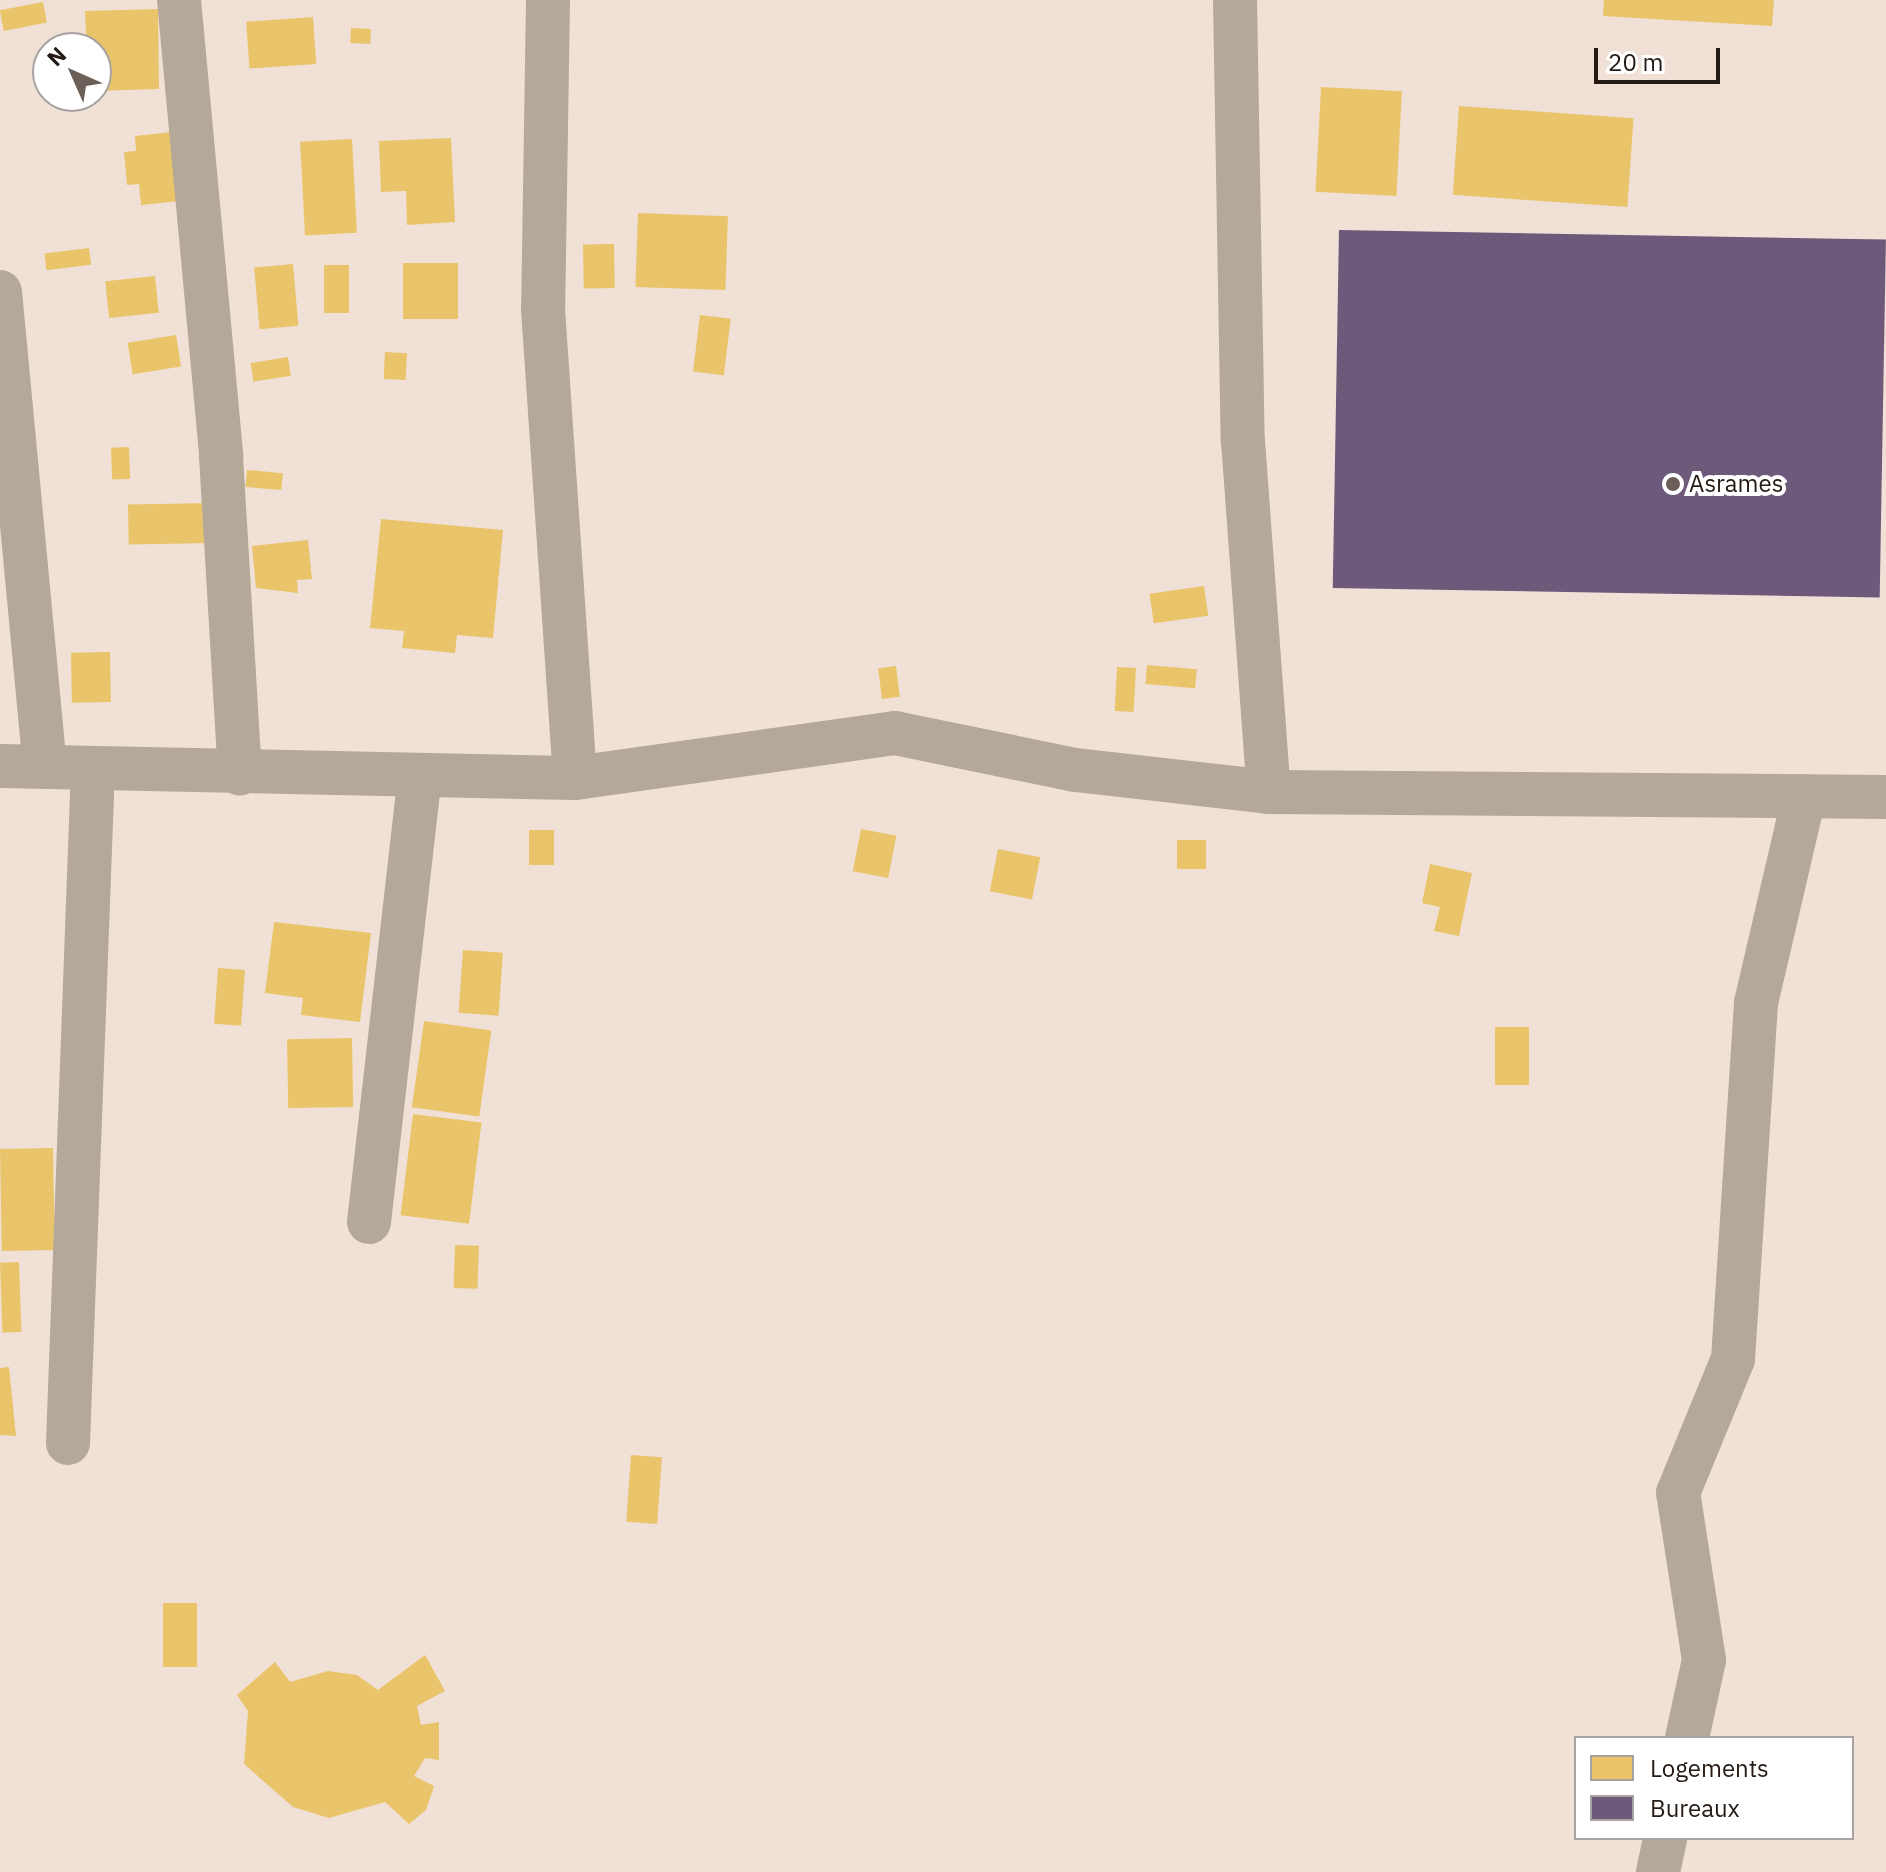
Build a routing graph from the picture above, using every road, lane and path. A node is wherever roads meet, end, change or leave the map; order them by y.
1 (179, 0) edge
2 (548, 0) edge
3 (1235, 0) edge
4 (0, 292) edge
5 (0, 766) edge
6 (45, 766) junction
7 (93, 768) junction
8 (240, 773) junction
9 (420, 776) junction
10 (575, 778) junction
11 (1269, 792) junction
12 (1804, 797) junction
13 (1886, 797) edge
14 (369, 1222) dead end
15 (68, 1443) dead end
16 (1687, 1736) edge
17 (1665, 1840) edge
18 (1658, 1872) edge

1 - 8 street
2 - 10 street
3 - 11 street
4 - 6 street
5 - 6 street
6 - 7 street
7 - 8 street
7 - 15 street
8 - 9 street
9 - 10 street
9 - 14 street
10 - 11 street
11 - 12 street
12 - 13 street
12 - 16 street
17 - 18 street

